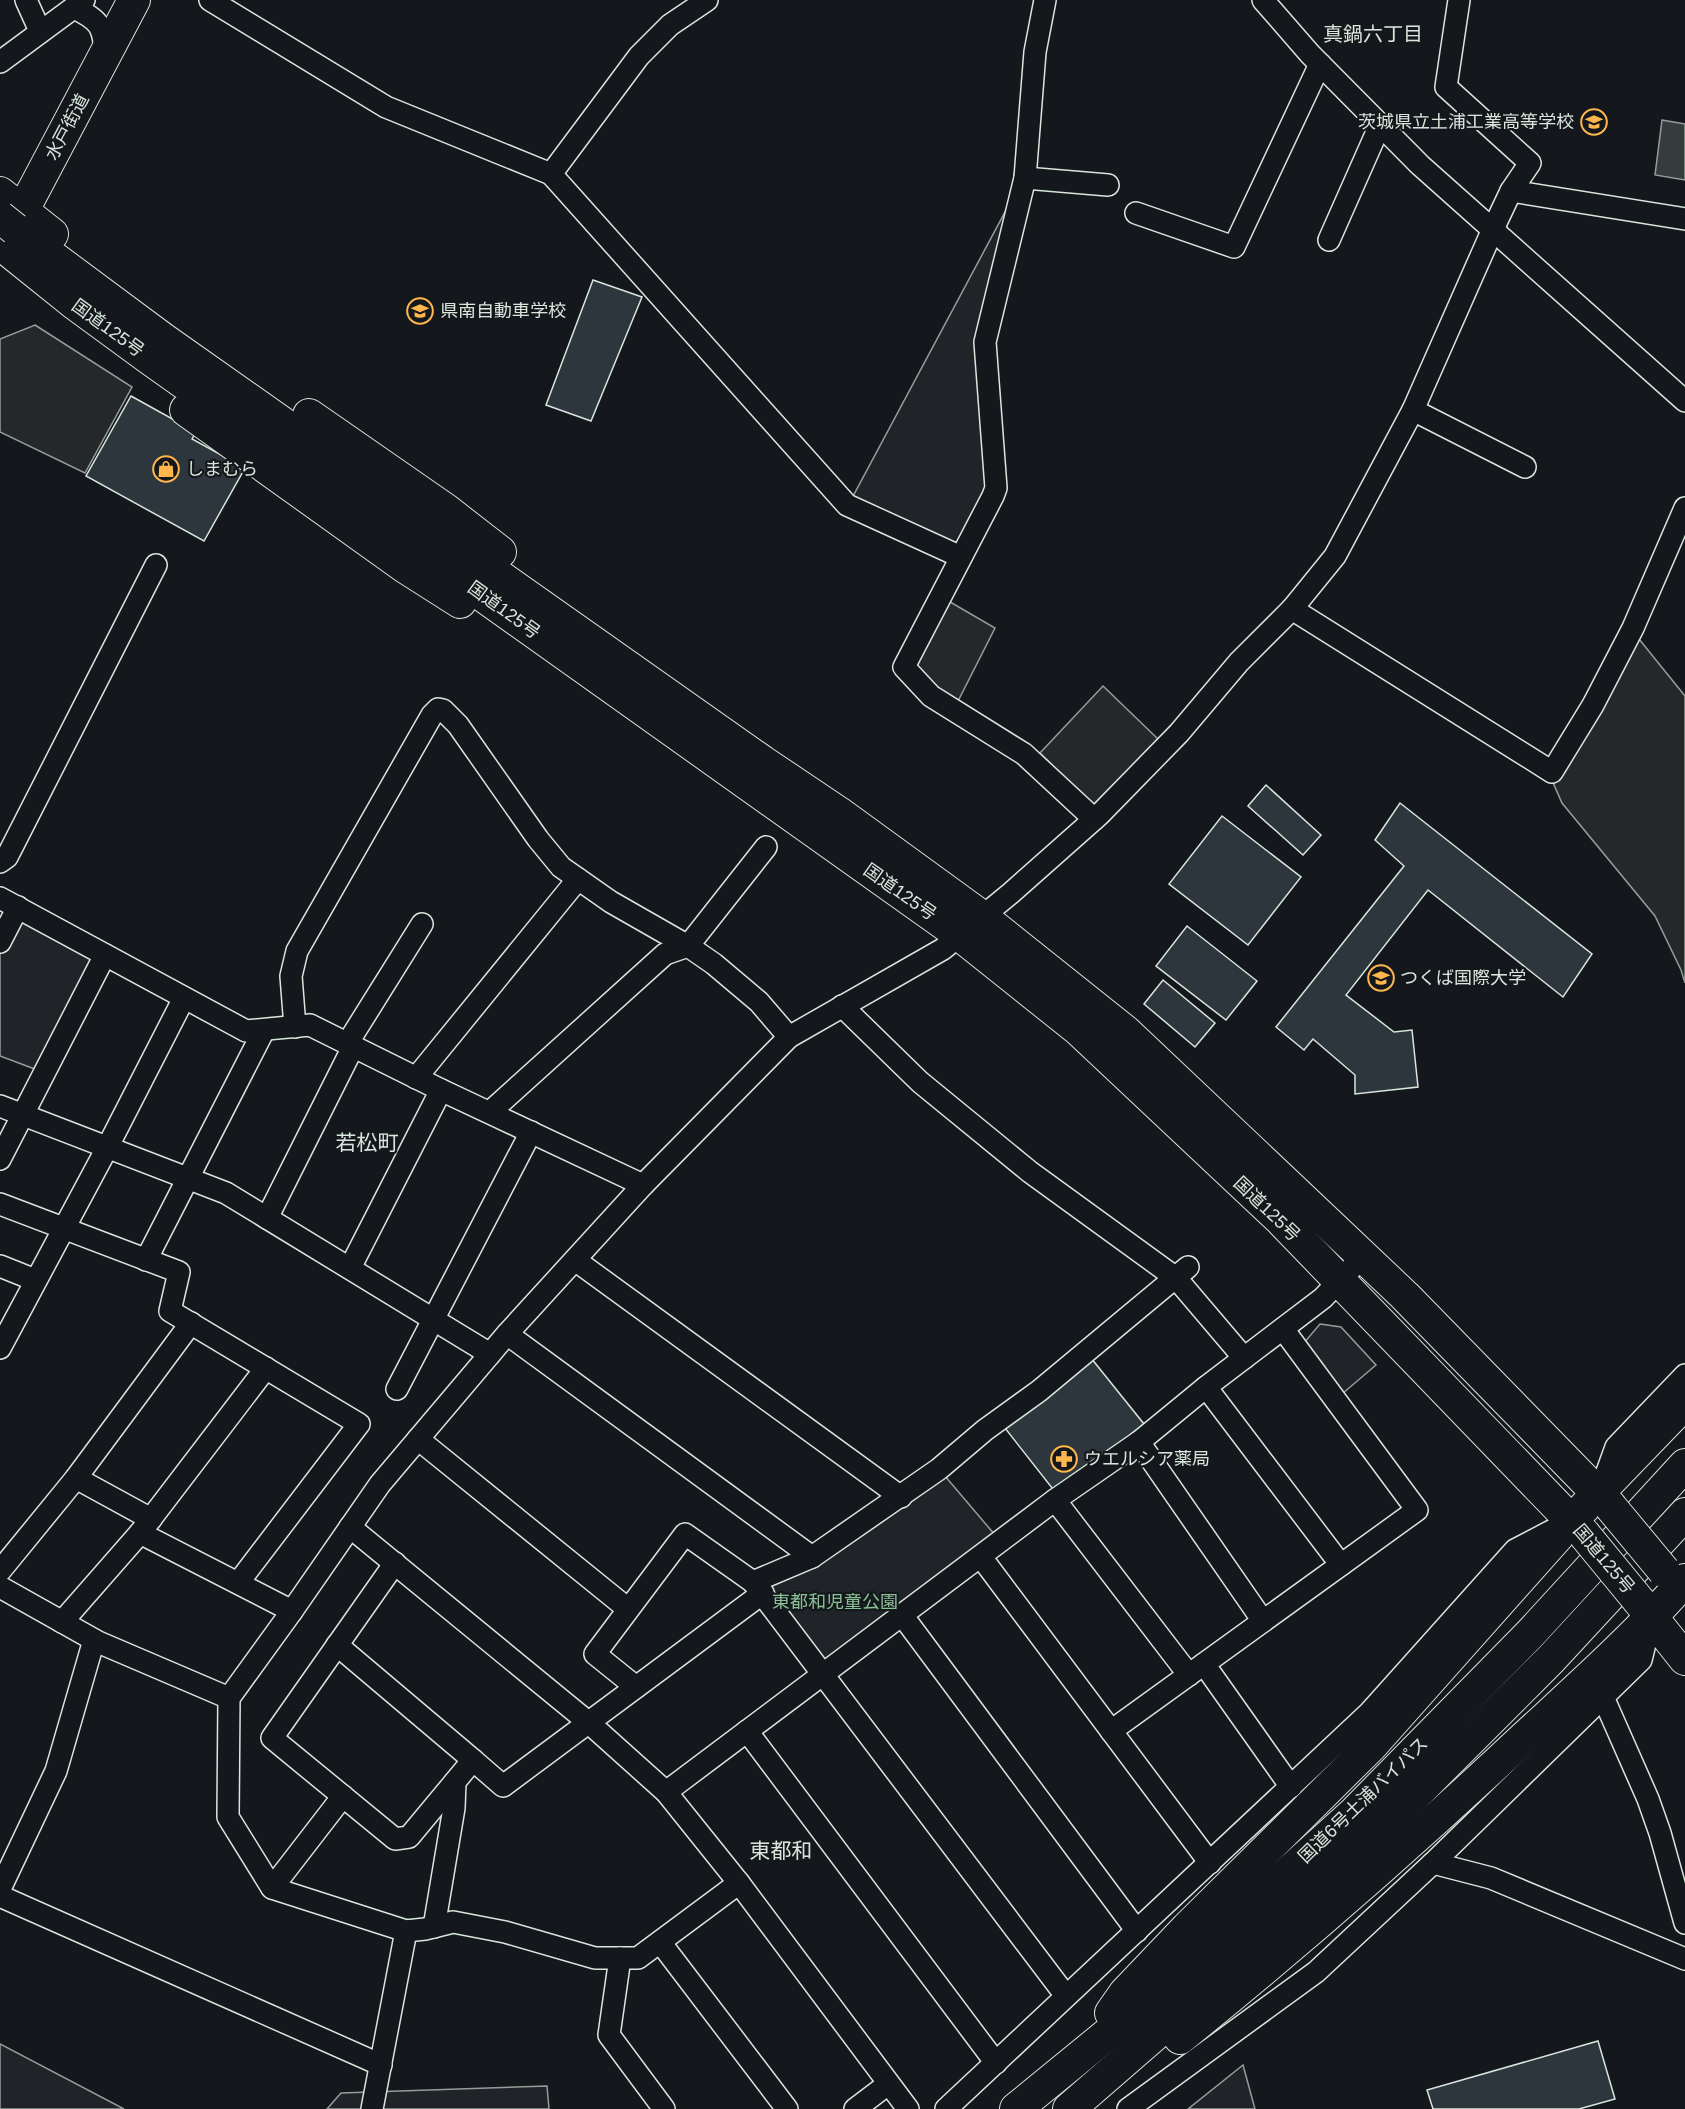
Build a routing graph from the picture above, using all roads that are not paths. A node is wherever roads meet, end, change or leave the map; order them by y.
1 (26, 0) edge
2 (134, 0) edge
3 (210, 0) edge
4 (707, 0) edge
5 (1045, 0) edge
6 (1263, 0) edge
7 (1458, 0) edge
8 (79, 4) edge
9 (40, 32) junction
10 (105, 54) junction
11 (0, 62) edge
12 (1320, 64) junction
13 (1380, 125) junction
14 (551, 174) junction
15 (1025, 178) junction
16 (1108, 185) dead end
17 (1512, 191) junction
18 (1136, 213) dead end
19 (1685, 219) edge
20 (1493, 229) junction
21 (6, 233) edge
22 (1329, 240) dead end
23 (156, 348) junction
24 (1685, 401) edge
25 (1413, 410) junction
26 (1525, 467) dead end
27 (1685, 508) edge
28 (1677, 551) edge
29 (961, 557) junction
30 (156, 565) dead end
31 (1292, 609) junction
32 (763, 762) junction
33 (732, 774) junction
34 (1094, 819) junction
35 (766, 848) dead end
36 (0, 862) edge
37 (578, 879) junction
38 (9, 902) edge
39 (422, 924) dead end
40 (971, 926) junction
41 (0, 942) edge
42 (688, 946) junction
43 (105, 955) junction
44 (184, 998) junction
45 (842, 1006) junction
46 (295, 1027) junction
47 (264, 1030) junction
48 (789, 1037) junction
49 (350, 1045) junction
50 (416, 1078) junction
51 (441, 1090) junction
52 (0, 1106) edge
53 (490, 1112) junction
54 (23, 1114) junction
55 (531, 1132) junction
56 (107, 1148) junction
57 (0, 1159) edge
58 (188, 1179) junction
59 (643, 1185) junction
60 (0, 1204) edge
61 (267, 1218) junction
62 (63, 1229) junction
63 (1364, 1255) junction
64 (146, 1260) junction
65 (574, 1260) junction
66 (0, 1266) edge
67 (350, 1268) junction
68 (1182, 1273) junction
69 (35, 1280) junction
70 (1339, 1281) junction
71 (433, 1319) junction
72 (191, 1323) junction
73 (1283, 1329) junction
74 (507, 1334) junction
75 (0, 1348) edge
76 (490, 1354) junction
77 (1244, 1358) junction
78 (266, 1368) junction
79 (1685, 1375) edge
80 (1206, 1387) junction
81 (397, 1389) dead end
82 (1685, 1403) edge
83 (418, 1439) junction
84 (1139, 1442) junction
85 (1685, 1465) edge
86 (76, 1478) junction
87 (901, 1497) junction
88 (1055, 1500) junction
89 (1605, 1500) junction
90 (1685, 1514) edge
91 (146, 1526) junction
92 (350, 1527) junction
93 (1578, 1527) junction
94 (812, 1557) junction
95 (981, 1557) junction
96 (395, 1563) junction
97 (1341, 1565) junction
98 (0, 1571) edge
99 (238, 1583) junction
100 (1679, 1584) edge
101 (0, 1587) edge
102 (758, 1588) junction
103 (1645, 1608) junction
104 (628, 1609) junction
105 (292, 1611) junction
106 (902, 1616) junction
107 (1263, 1621) junction
108 (62, 1622) junction
109 (93, 1640) junction
110 (337, 1645) junction
111 (1685, 1659) edge
112 (1196, 1670) junction
113 (824, 1674) junction
114 (636, 1687) junction
115 (1603, 1697) junction
116 (229, 1698) junction
117 (588, 1722) junction
118 (747, 1731) junction
119 (1111, 1731) junction
120 (473, 1760) junction
121 (455, 1782) junction
122 (1291, 1787) junction
123 (666, 1792) junction
124 (343, 1796) junction
125 (1210, 1863) junction
126 (1433, 1863) junction
127 (739, 1883) junction
128 (272, 1888) junction
129 (0, 1889) edge
130 (0, 1896) edge
131 (1685, 1923) edge
132 (434, 1927) junction
133 (1137, 1930) junction
134 (406, 1931) junction
135 (660, 1942) junction
136 (620, 1958) junction
137 (1685, 1959) edge
138 (1066, 1996) junction
139 (1077, 2060) junction
140 (996, 2063) junction
141 (381, 2065) junction
142 (888, 2084) junction
143 (372, 2109) edge
144 (664, 2109) edge
145 (787, 2109) edge
146 (855, 2109) edge
147 (908, 2109) edge
148 (946, 2109) edge
149 (1016, 2109) edge
150 (1069, 2109) edge
151 (1082, 2109) edge
152 (1128, 2109) edge

1 - 9 street
2 - 10 highway, 水戸街道
3 - 14 street
4 - 14 street
5 - 15 street
6 - 12 street
7 - 17 street
8 - 9 street
8 - 10 street
9 - 11 street
10 - 21 highway, 水戸街道
12 - 13 street
12 - 18 street
13 - 20 street
13 - 22 street
14 - 29 street
15 - 16 street
15 - 29 street
17 - 19 street
17 - 20 street
20 - 24 street
20 - 25 street
21 - 23 highway, 国道125号
21 - 32 highway
21 - 33 highway
23 - 32 highway, 国道125号
23 - 33 highway, 国道125号
25 - 26 street
25 - 31 street
27 - 28 street
28 - 31 street
29 - 34 street
30 - 36 street
31 - 34 street
32 - 40 highway, 国道125号
33 - 40 highway, 国道125号
34 - 40 street
35 - 42 street
37 - 42 street
37 - 46 street
37 - 50 street
38 - 41 street
38 - 43 street
39 - 49 street
40 - 45 street
40 - 63 highway, 国道125号
40 - 70 highway, 国道125号
42 - 48 street
42 - 53 street
43 - 44 street
43 - 54 street
44 - 47 street
44 - 56 street
45 - 48 street
45 - 68 street
46 - 47 street
46 - 49 street
47 - 58 street
48 - 59 street
49 - 50 street
49 - 61 street
50 - 51 street
51 - 53 street
51 - 67 street
52 - 54 street
53 - 55 street
54 - 56 street
54 - 57 street
55 - 59 street
55 - 71 street
56 - 58 street
56 - 62 street
58 - 61 street
58 - 64 street
59 - 65 street
60 - 62 street
61 - 67 street
62 - 64 street
62 - 69 street
63 - 70 street
63 - 89 highway, 国道125号
64 - 72 street
65 - 74 street
65 - 87 street
66 - 69 street
67 - 71 street
68 - 77 street
68 - 87 street
69 - 75 street
70 - 73 street
70 - 93 highway, 国道125号
71 - 76 street
71 - 81 street
72 - 78 street
72 - 86 street
73 - 77 street
73 - 97 street
74 - 76 street
74 - 94 street
76 - 83 street
77 - 80 street
78 - 91 street
78 - 99 street
79 - 89 street
80 - 84 street
80 - 97 street
82 - 89 highway
83 - 92 street
83 - 104 street
84 - 88 street
84 - 107 street
85 - 139 highway, 国道6号土浦バイパス
86 - 91 street
86 - 98 street
87 - 94 street
88 - 95 street
88 - 112 street
89 - 93 highway
89 - 100 highway, 国道125号, bridge
90 - 150 highway, 国道6号土浦バイパス
91 - 99 street
91 - 108 street
92 - 96 street
92 - 105 street
93 - 103 highway, 国道125号, bridge
93 - 122 street
93 - 139 highway
94 - 102 street
95 - 106 street
95 - 119 street
96 - 110 street
96 - 117 street
97 - 107 street
99 - 105 street
100 - 103 highway
101 - 108 street
102 - 104 street
102 - 113 street
102 - 114 street
103 - 111 highway, 国道125号
103 - 115 street
103 - 151 highway
104 - 114 street
105 - 116 street
106 - 113 street
106 - 133 street
107 - 112 street
108 - 109 street
109 - 116 street
109 - 129 street
110 - 120 street
110 - 124 street
112 - 119 street
112 - 122 street
113 - 118 street
113 - 138 street
114 - 117 street
115 - 126 street
115 - 131 street
116 - 128 street
117 - 120 street
117 - 123 street
118 - 123 street
118 - 140 street
119 - 125 street
120 - 121 street
121 - 124 street
121 - 132 street
122 - 125 street
123 - 127 street
124 - 128 street
125 - 133 street
126 - 137 street
126 - 152 street
127 - 135 street
127 - 142 street
128 - 134 street
130 - 141 street
132 - 134 street
132 - 136 street
133 - 138 street
134 - 141 street
135 - 136 street
135 - 145 street
136 - 144 street
138 - 140 street
139 - 149 highway, 国道6号土浦バイパス
140 - 148 street
141 - 143 street
142 - 146 street
142 - 147 street

